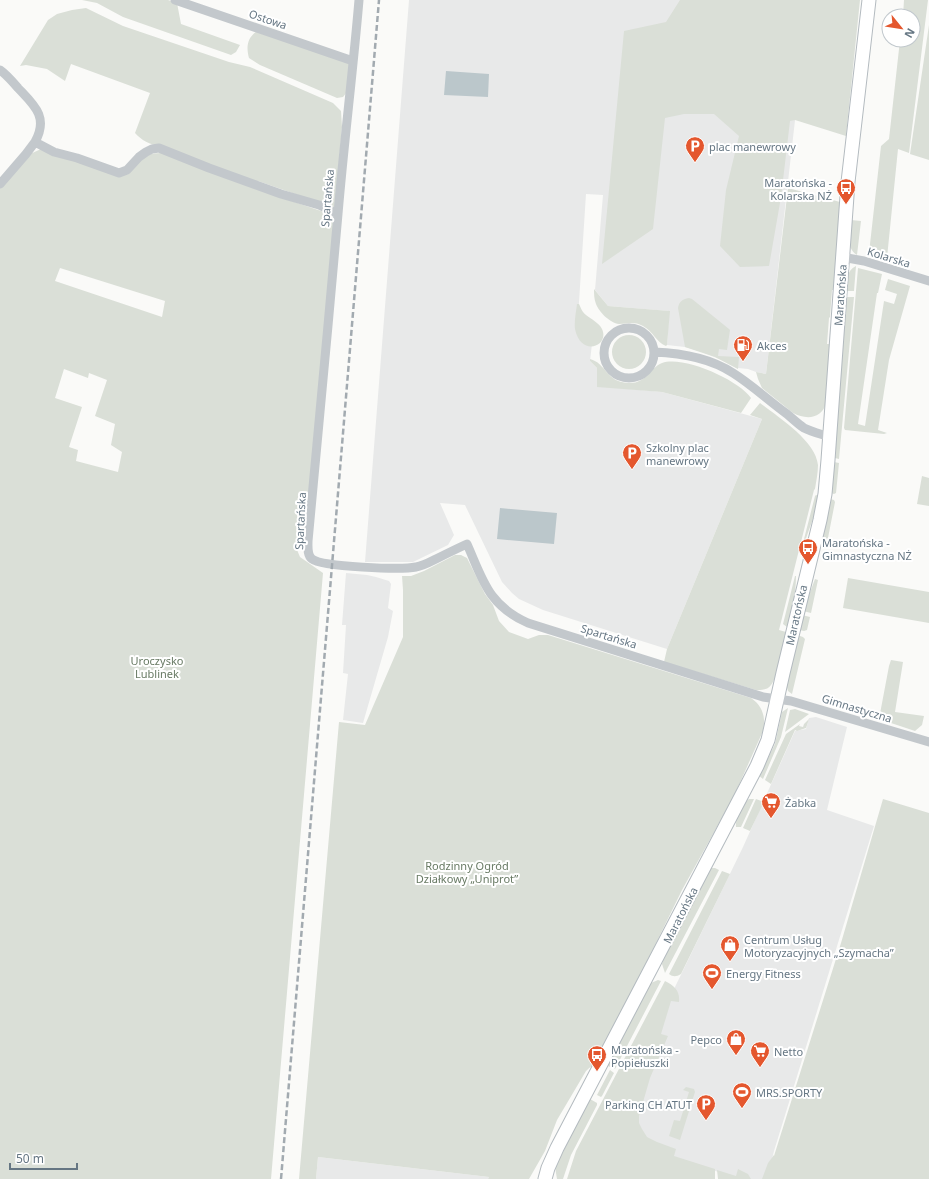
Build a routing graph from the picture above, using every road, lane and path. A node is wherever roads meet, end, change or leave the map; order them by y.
1 (175, 0) edge
2 (359, 0) edge
3 (869, 0) edge
4 (354, 61) junction
5 (0, 70) edge
6 (35, 142) junction
7 (0, 184) edge
8 (338, 214) junction
9 (842, 257) junction
10 (929, 281) edge
11 (654, 352) junction
12 (830, 437) junction
13 (763, 697) joint
14 (777, 698) junction
15 (929, 742) edge
16 (545, 1179) edge

1 - 4 street, Ostowa
2 - 4 street, Spartańska
3 - 9 main road, Maratońska
4 - 8 street, Spartańska
5 - 6 street
6 - 7 street
6 - 8 street
8 - 13 street, Spartańska
9 - 10 street, Kolarska
9 - 12 main road, Maratońska
11 - 11 street
11 - 12 street
12 - 14 main road, Maratońska
13 - 14 street, Gimnastyczna
14 - 15 street, Gimnastyczna
14 - 16 main road, Maratońska

